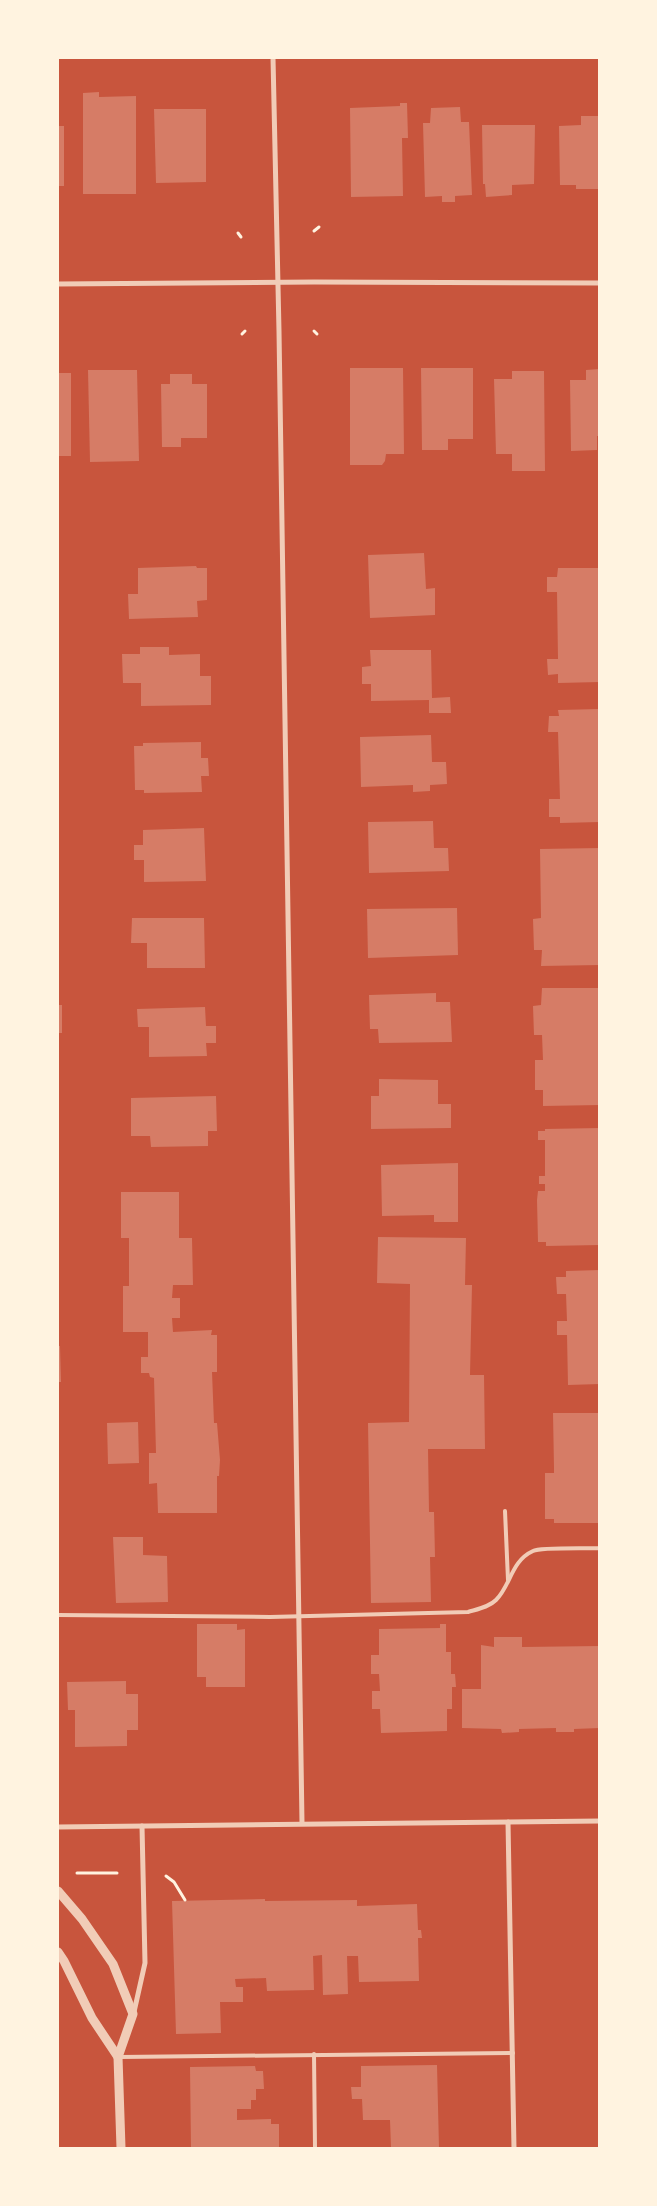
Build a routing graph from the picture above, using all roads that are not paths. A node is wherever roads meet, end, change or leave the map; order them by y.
1 (274, 58) edge
2 (279, 282) junction
3 (600, 283) edge
4 (58, 284) edge
5 (505, 1511) dead end
6 (600, 1548) edge
7 (508, 1580) junction
8 (58, 1614) edge
9 (299, 1616) junction
10 (600, 1821) edge
11 (508, 1822) junction
12 (302, 1823) junction
13 (142, 1826) junction
14 (58, 1827) edge
15 (58, 1891) edge
16 (58, 1952) edge
17 (134, 2014) junction
18 (512, 2053) junction
19 (314, 2054) junction
20 (118, 2057) junction
21 (120, 2148) edge
22 (315, 2148) edge
23 (514, 2148) edge

1 - 2 street
2 - 3 street
2 - 4 street
2 - 9 street
5 - 7 lane
6 - 7 lane
7 - 9 lane
8 - 9 lane
9 - 12 street
10 - 11 street
11 - 12 street
11 - 18 street
12 - 13 street
13 - 14 street
13 - 17 street
15 - 17 street
16 - 20 street
17 - 20 street
18 - 19 lane
18 - 23 street
19 - 20 lane
19 - 22 lane
20 - 21 street

